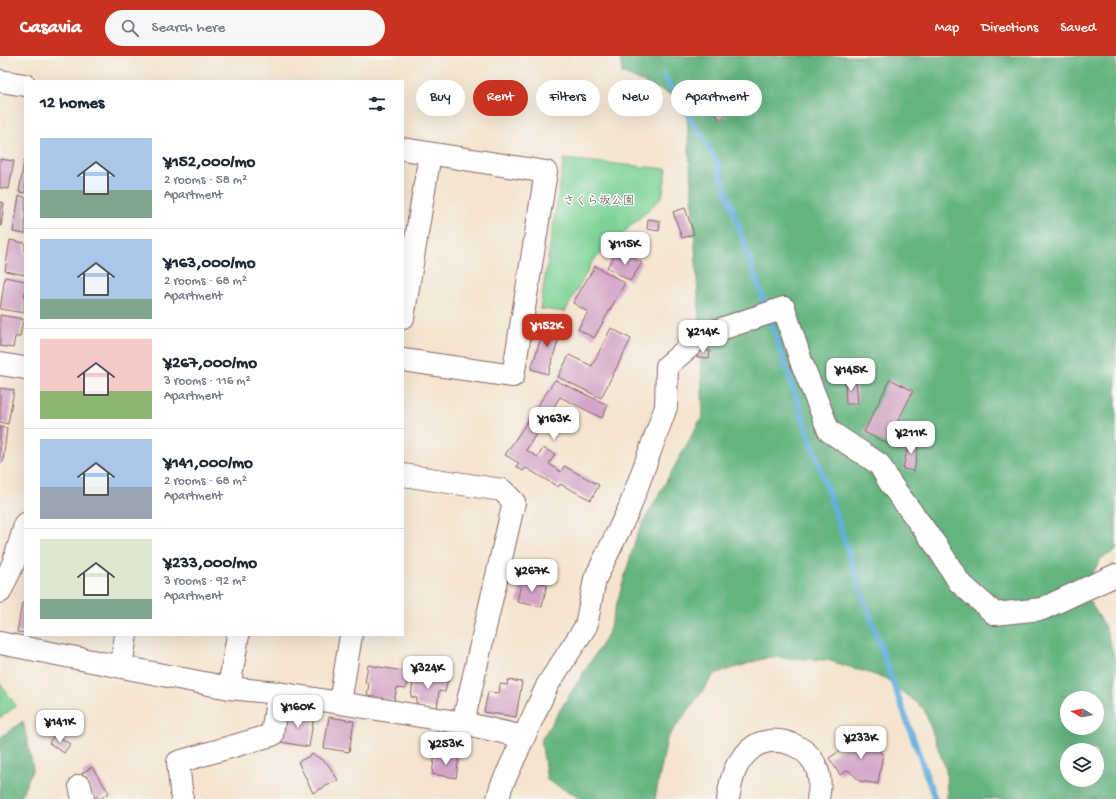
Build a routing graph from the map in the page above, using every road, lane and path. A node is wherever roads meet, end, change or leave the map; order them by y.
1 (0, 81) edge
2 (24, 85) edge
3 (404, 149) edge
4 (430, 154) junction
5 (404, 312) edge
6 (404, 360) edge
7 (0, 364) edge
8 (24, 368) edge
9 (404, 475) edge
10 (24, 529) edge
11 (1116, 576) edge
12 (0, 592) edge
13 (126, 636) edge
14 (238, 636) edge
15 (351, 636) edge
16 (0, 643) edge
17 (121, 667) junction
18 (229, 688) junction
19 (278, 693) junction
20 (340, 703) junction
21 (463, 723) junction
22 (524, 737) junction
23 (182, 799) edge
24 (498, 799) edge
25 (728, 799) edge
26 (818, 799) edge

1 - 2 street
3 - 4 street
4 - 5 street
4 - 6 street
7 - 8 street
9 - 21 street
10 - 12 street
11 - 22 street
13 - 17 street
14 - 18 street
15 - 20 street
16 - 17 street
17 - 18 street
18 - 19 street
19 - 20 street
19 - 23 street
20 - 21 street
21 - 22 street
22 - 24 street
25 - 26 street

